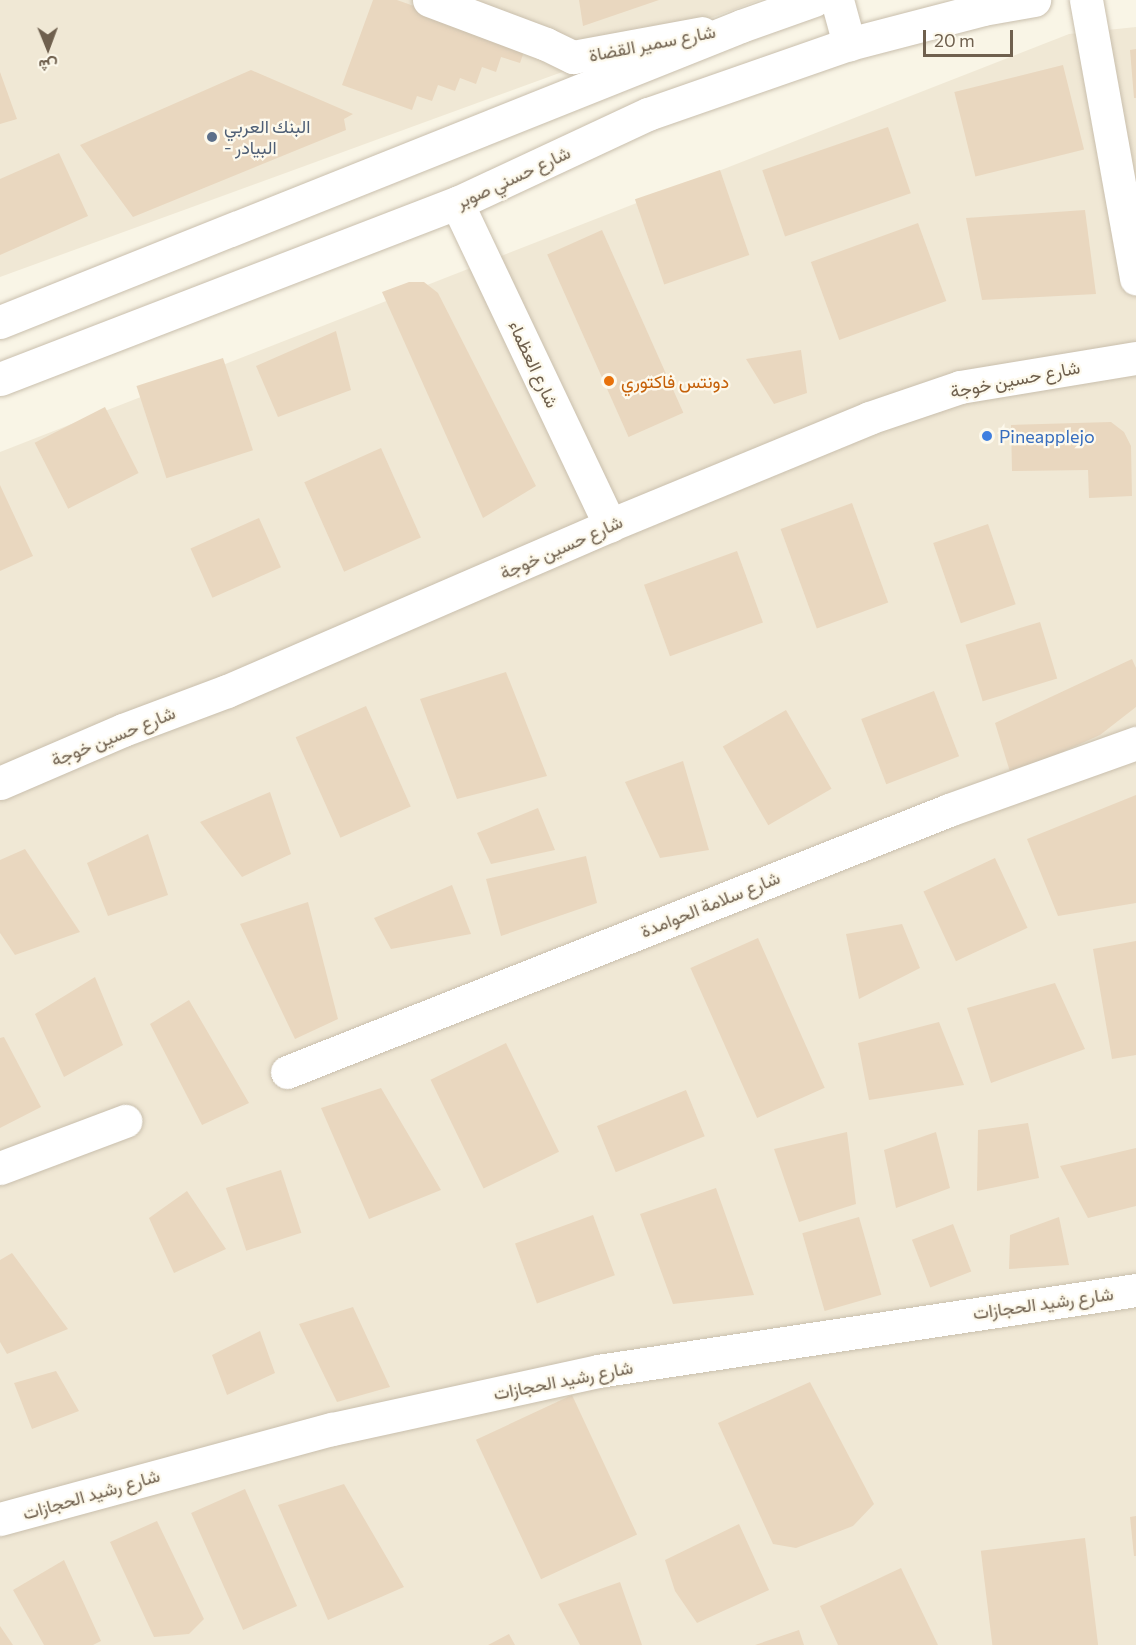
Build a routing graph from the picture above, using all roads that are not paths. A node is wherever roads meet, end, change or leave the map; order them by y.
1 (429, 0) edge
2 (762, 0) edge
3 (837, 0) edge
4 (1034, 0) edge
5 (1086, 0) edge
6 (802, 2) edge
7 (741, 26) junction
8 (849, 44) junction
9 (811, 56) junction
10 (458, 203) junction
11 (1136, 279) edge
12 (0, 322) edge
13 (1136, 358) edge
14 (0, 379) edge
15 (610, 525) junction
16 (1136, 743) edge
17 (0, 783) edge
18 (287, 1072) dead end
19 (125, 1121) dead end
20 (0, 1168) edge
21 (1136, 1290) edge
22 (0, 1519) edge

1 - 7 street, شارع سمير القضاة
2 - 7 street
3 - 8 street
4 - 8 street, شارع حسني صوبر
5 - 11 street
6 - 7 street
6 - 9 street
7 - 12 street
8 - 9 street, شارع حسني صوبر
9 - 10 street, شارع حسني صوبر
10 - 14 street, شارع حسني صوبر
10 - 15 street, شارع العظماء
13 - 15 street, شارع حسين خوجة
15 - 17 street, شارع حسين خوجة
16 - 18 street, شارع سلامة الحوامدة
19 - 20 street
21 - 22 street, شارع رشيد الحجازات

